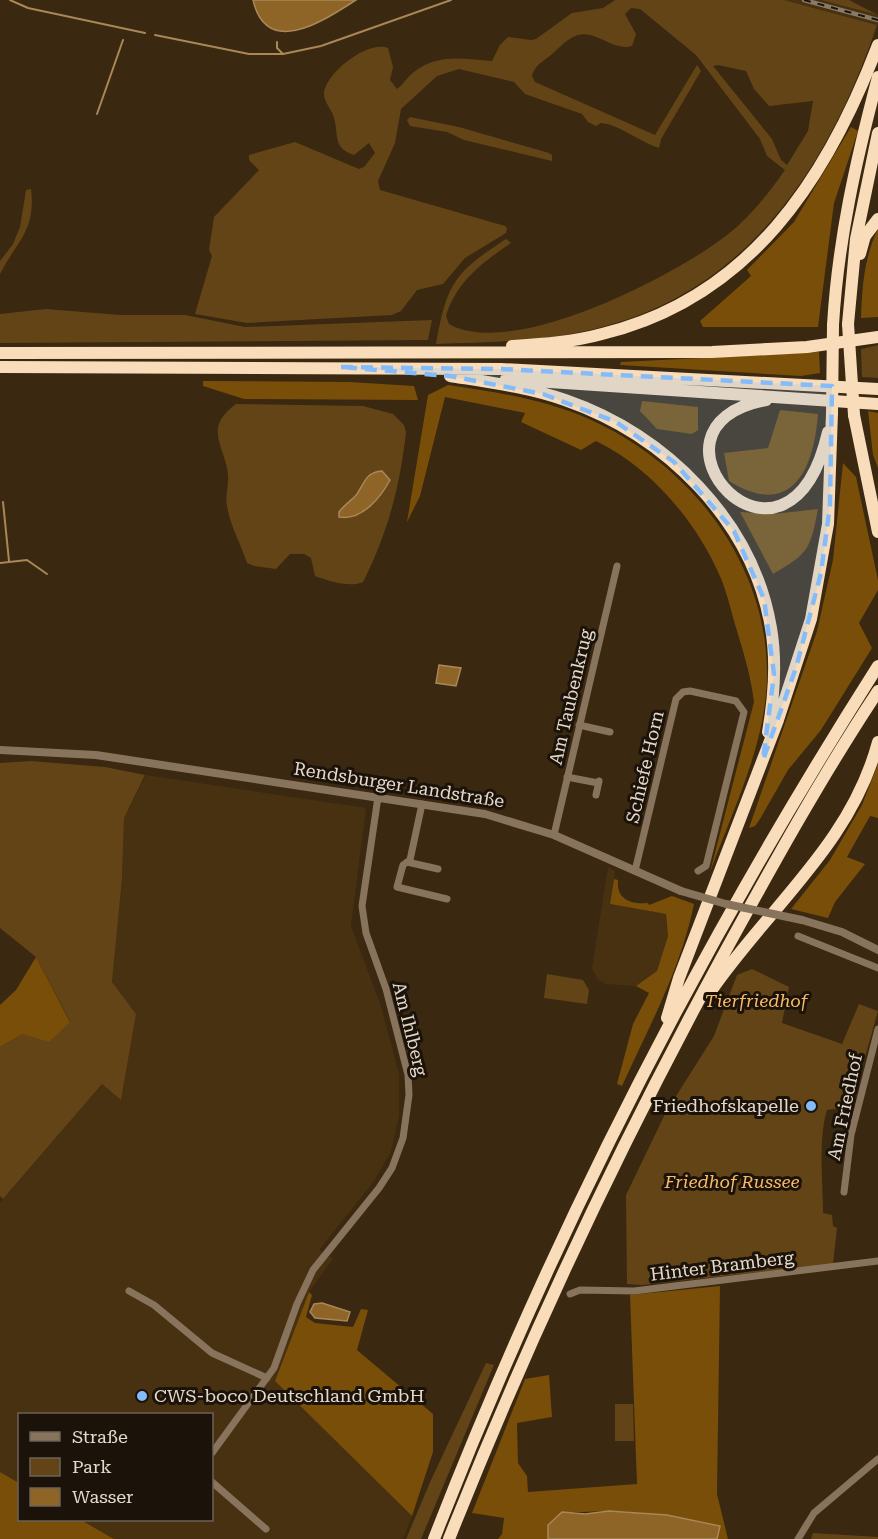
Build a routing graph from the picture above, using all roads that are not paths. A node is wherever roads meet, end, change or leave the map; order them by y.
1 (878, 45) edge
2 (878, 77) edge
3 (878, 133) edge
4 (878, 219) edge
5 (850, 284) junction
6 (878, 336) edge
7 (0, 353) edge
8 (422, 353) junction
9 (0, 367) edge
10 (341, 367) junction
11 (450, 376) junction
12 (878, 389) edge
13 (785, 398) junction
14 (878, 404) edge
15 (832, 413) junction
16 (859, 440) junction
17 (878, 488) edge
18 (878, 532) edge
19 (617, 566) dead end
20 (878, 666) edge
21 (878, 691) edge
22 (579, 725) junction
23 (610, 731) dead end
24 (877, 745) edge
25 (0, 750) edge
26 (763, 760) junction
27 (567, 777) junction
28 (596, 795) dead end
29 (381, 797) junction
30 (422, 804) junction
31 (554, 835) junction
32 (407, 862) junction
33 (438, 869) dead end
34 (635, 871) junction
35 (698, 871) dead end
36 (447, 899) dead end
37 (798, 936) dead end
38 (878, 950) edge
39 (878, 968) edge
40 (878, 1029) edge
41 (658, 1046) junction
42 (670, 1052) junction
43 (844, 1192) dead end
44 (878, 1261) edge
45 (129, 1291) dead end
46 (570, 1294) dead end
47 (267, 1378) junction
48 (213, 1452) edge
49 (878, 1459) edge
50 (213, 1483) edge
51 (266, 1529) dead end
52 (434, 1539) edge
53 (449, 1539) edge
54 (798, 1539) edge

1 - 8 highway
2 - 15 highway, bridge
3 - 5 highway
4 - 5 highway
5 - 16 highway, bridge
6 - 8 highway
7 - 8 highway
9 - 10 highway
10 - 11 highway
10 - 12 highway
11 - 13 highway
11 - 26 highway
13 - 14 highway
13 - 15 highway
15 - 26 highway
16 - 17 highway
16 - 18 highway
19 - 22 street, Am Taubenkrug
20 - 41 highway
21 - 42 highway
22 - 23 street
22 - 27 street, Am Taubenkrug
24 - 42 highway
25 - 29 street, Rendsburger Landstraße
26 - 41 highway
27 - 28 street
27 - 31 street, Am Taubenkrug
29 - 30 street, Rendsburger Landstraße
29 - 47 street, Am Ihlberg
30 - 31 street, Rendsburger Landstraße
30 - 32 street
31 - 34 street, Rendsburger Landstraße
32 - 33 street
32 - 36 street
34 - 35 street, Schiefe Horn
34 - 38 street, Rendsburger Landstraße, bridge
37 - 39 street
40 - 43 street, Am Friedhof
41 - 52 highway
42 - 53 highway
44 - 46 street, Hinter Bramberg
45 - 47 street
47 - 48 street, Am Ihlberg
49 - 54 street
50 - 51 street

